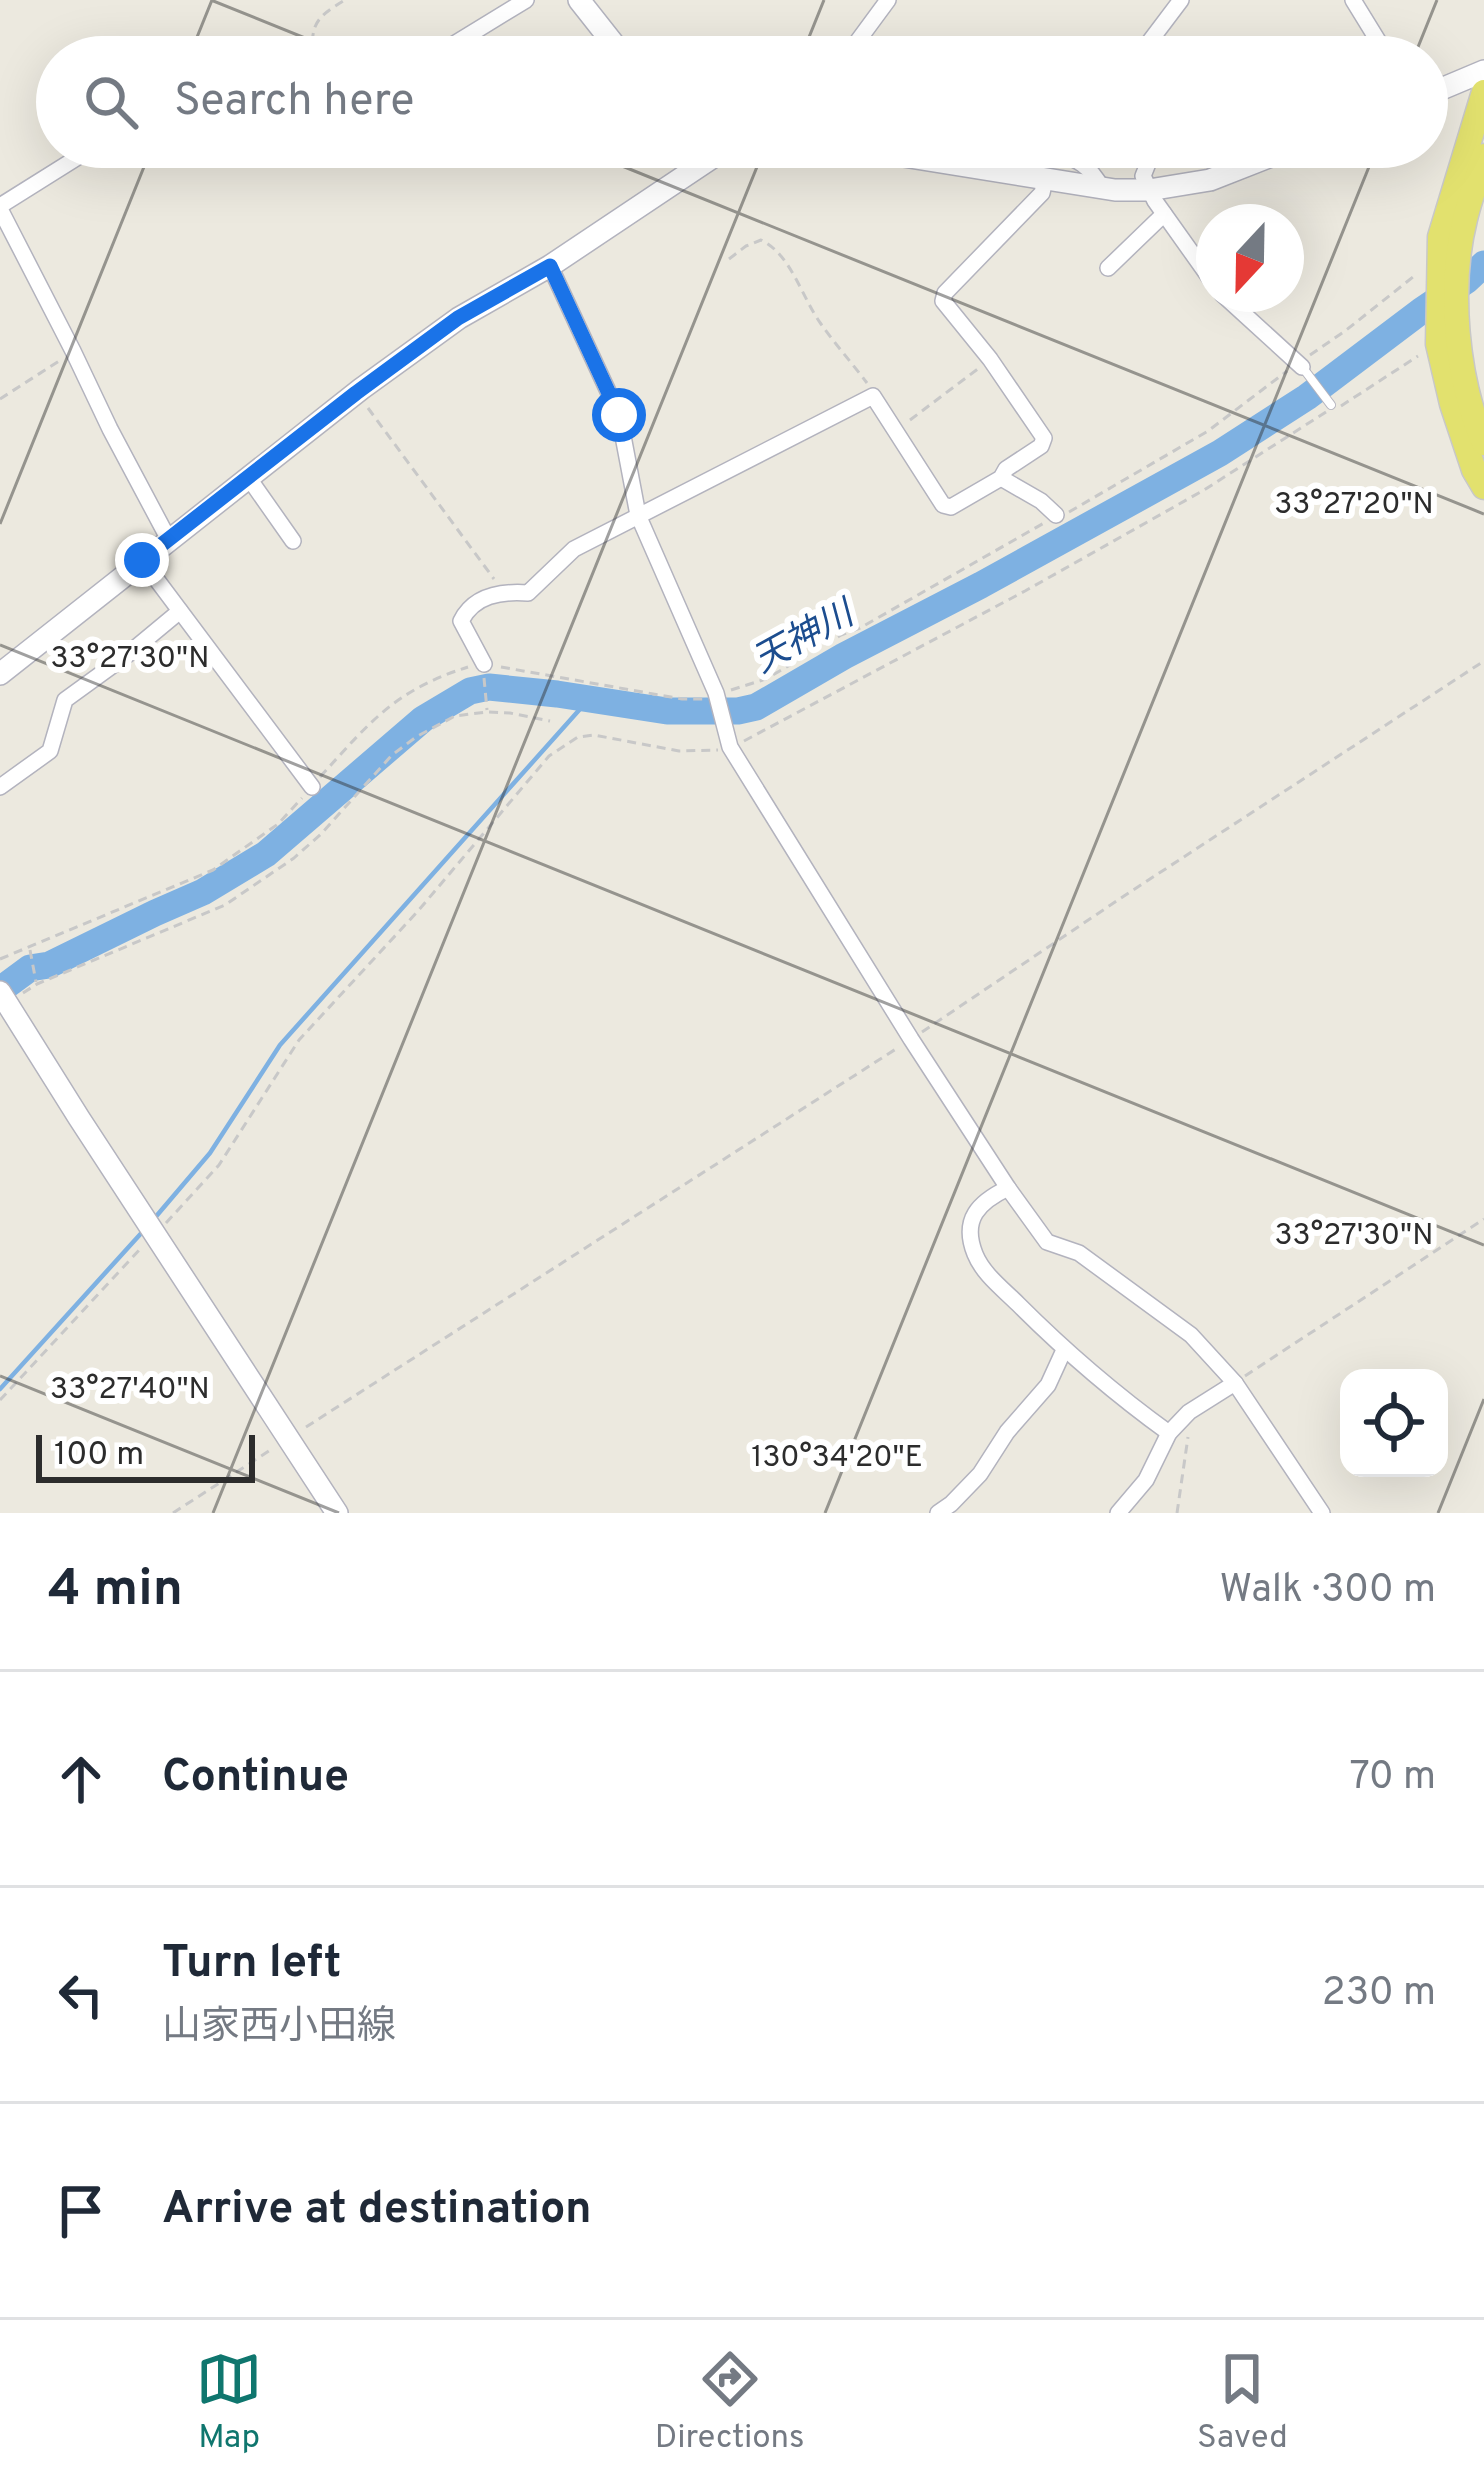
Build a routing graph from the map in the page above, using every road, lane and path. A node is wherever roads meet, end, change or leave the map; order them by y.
1 (345, 0) edge
2 (526, 0) edge
3 (579, 0) edge
4 (888, 0) edge
5 (1181, 0) edge
6 (1353, 0) edge
7 (313, 36) edge
8 (467, 36) edge
9 (607, 36) edge
10 (862, 36) edge
11 (1154, 36) edge
12 (1375, 36) edge
13 (1484, 71) edge
14 (1448, 86) edge
15 (1484, 92) edge
16 (1484, 156) edge
17 (61, 168) edge
18 (697, 168) edge
19 (973, 168) edge
20 (1088, 168) edge
21 (1146, 168) edge
22 (1238, 168) edge
23 (1045, 180) junction
24 (1102, 188) junction
25 (1150, 190) junction
26 (0, 207) edge
27 (1164, 214) junction
28 (729, 259) dead end
29 (1196, 259) edge
30 (550, 266) junction
31 (1108, 268) dead end
32 (1413, 278) dead end
33 (1239, 312) edge
34 (1444, 325) junction
35 (74, 351) junction
36 (990, 359) junction
37 (1300, 364) junction
38 (356, 393) junction
39 (873, 396) junction
40 (0, 399) edge
41 (1331, 404) dead end
42 (910, 420) dead end
43 (1484, 442) edge
44 (248, 477) junction
45 (1001, 478) junction
46 (1484, 488) edge
47 (638, 515) junction
48 (1057, 515) junction
49 (169, 540) junction
50 (293, 541) dead end
51 (142, 560) junction
52 (501, 590) junction
53 (180, 611) junction
54 (1484, 662) edge
55 (484, 664) junction
56 (0, 674) edge
57 (717, 696) junction
58 (487, 712) junction
59 (550, 721) dead end
60 (729, 740) junction
61 (0, 787) edge
62 (311, 787) junction
63 (29, 946) junction
64 (0, 959) edge
65 (37, 984) junction
66 (6, 1001) edge
67 (911, 1039) junction
68 (1008, 1188) junction
69 (1484, 1219) edge
70 (156, 1235) junction
71 (1064, 1350) junction
72 (1235, 1383) junction
73 (0, 1400) edge
74 (1189, 1412) junction
75 (1169, 1433) junction
76 (287, 1439) junction
77 (173, 1513) edge
78 (337, 1513) edge
79 (938, 1513) edge
80 (1118, 1513) edge
81 (1177, 1513) edge
82 (1322, 1513) edge

1 - 7 path
2 - 8 street
3 - 9 main road
4 - 10 street
5 - 11 street
6 - 12 street
13 - 14 main road
15 - 34 main road
16 - 34 main road
17 - 26 street
18 - 30 main road
19 - 23 main road
20 - 24 street
21 - 25 street
22 - 25 main road
23 - 24 main road
23 - 36 street
24 - 25 main road
25 - 27 street
26 - 35 street
27 - 29 street
27 - 31 street
28 - 39 path
30 - 38 main road
30 - 47 street
32 - 37 path
33 - 37 street
34 - 43 main road
34 - 46 main road
34 - 60 path
35 - 40 path
35 - 49 street
36 - 42 path
36 - 45 street
37 - 41 lane
37 - 48 path
38 - 44 main road
38 - 52 path
39 - 45 street
39 - 47 street
44 - 49 main road
44 - 50 street
45 - 48 street
47 - 52 street
47 - 57 street
48 - 57 path
49 - 51 main road
51 - 53 street
51 - 56 main road
52 - 55 street
53 - 61 street
53 - 62 street
54 - 67 path
55 - 57 path
55 - 58 path
55 - 62 path
57 - 60 street
58 - 59 path
58 - 65 path
60 - 67 street
60 - 70 path
62 - 63 path
63 - 64 path
63 - 65 path
65 - 66 path
66 - 70 main road
67 - 68 street
67 - 76 path
68 - 71 street
68 - 72 street
69 - 72 path
70 - 73 path
70 - 76 main road
71 - 75 street
71 - 79 street
72 - 74 street
72 - 82 street
74 - 75 street
74 - 81 path
75 - 80 street
76 - 77 path
76 - 78 main road

